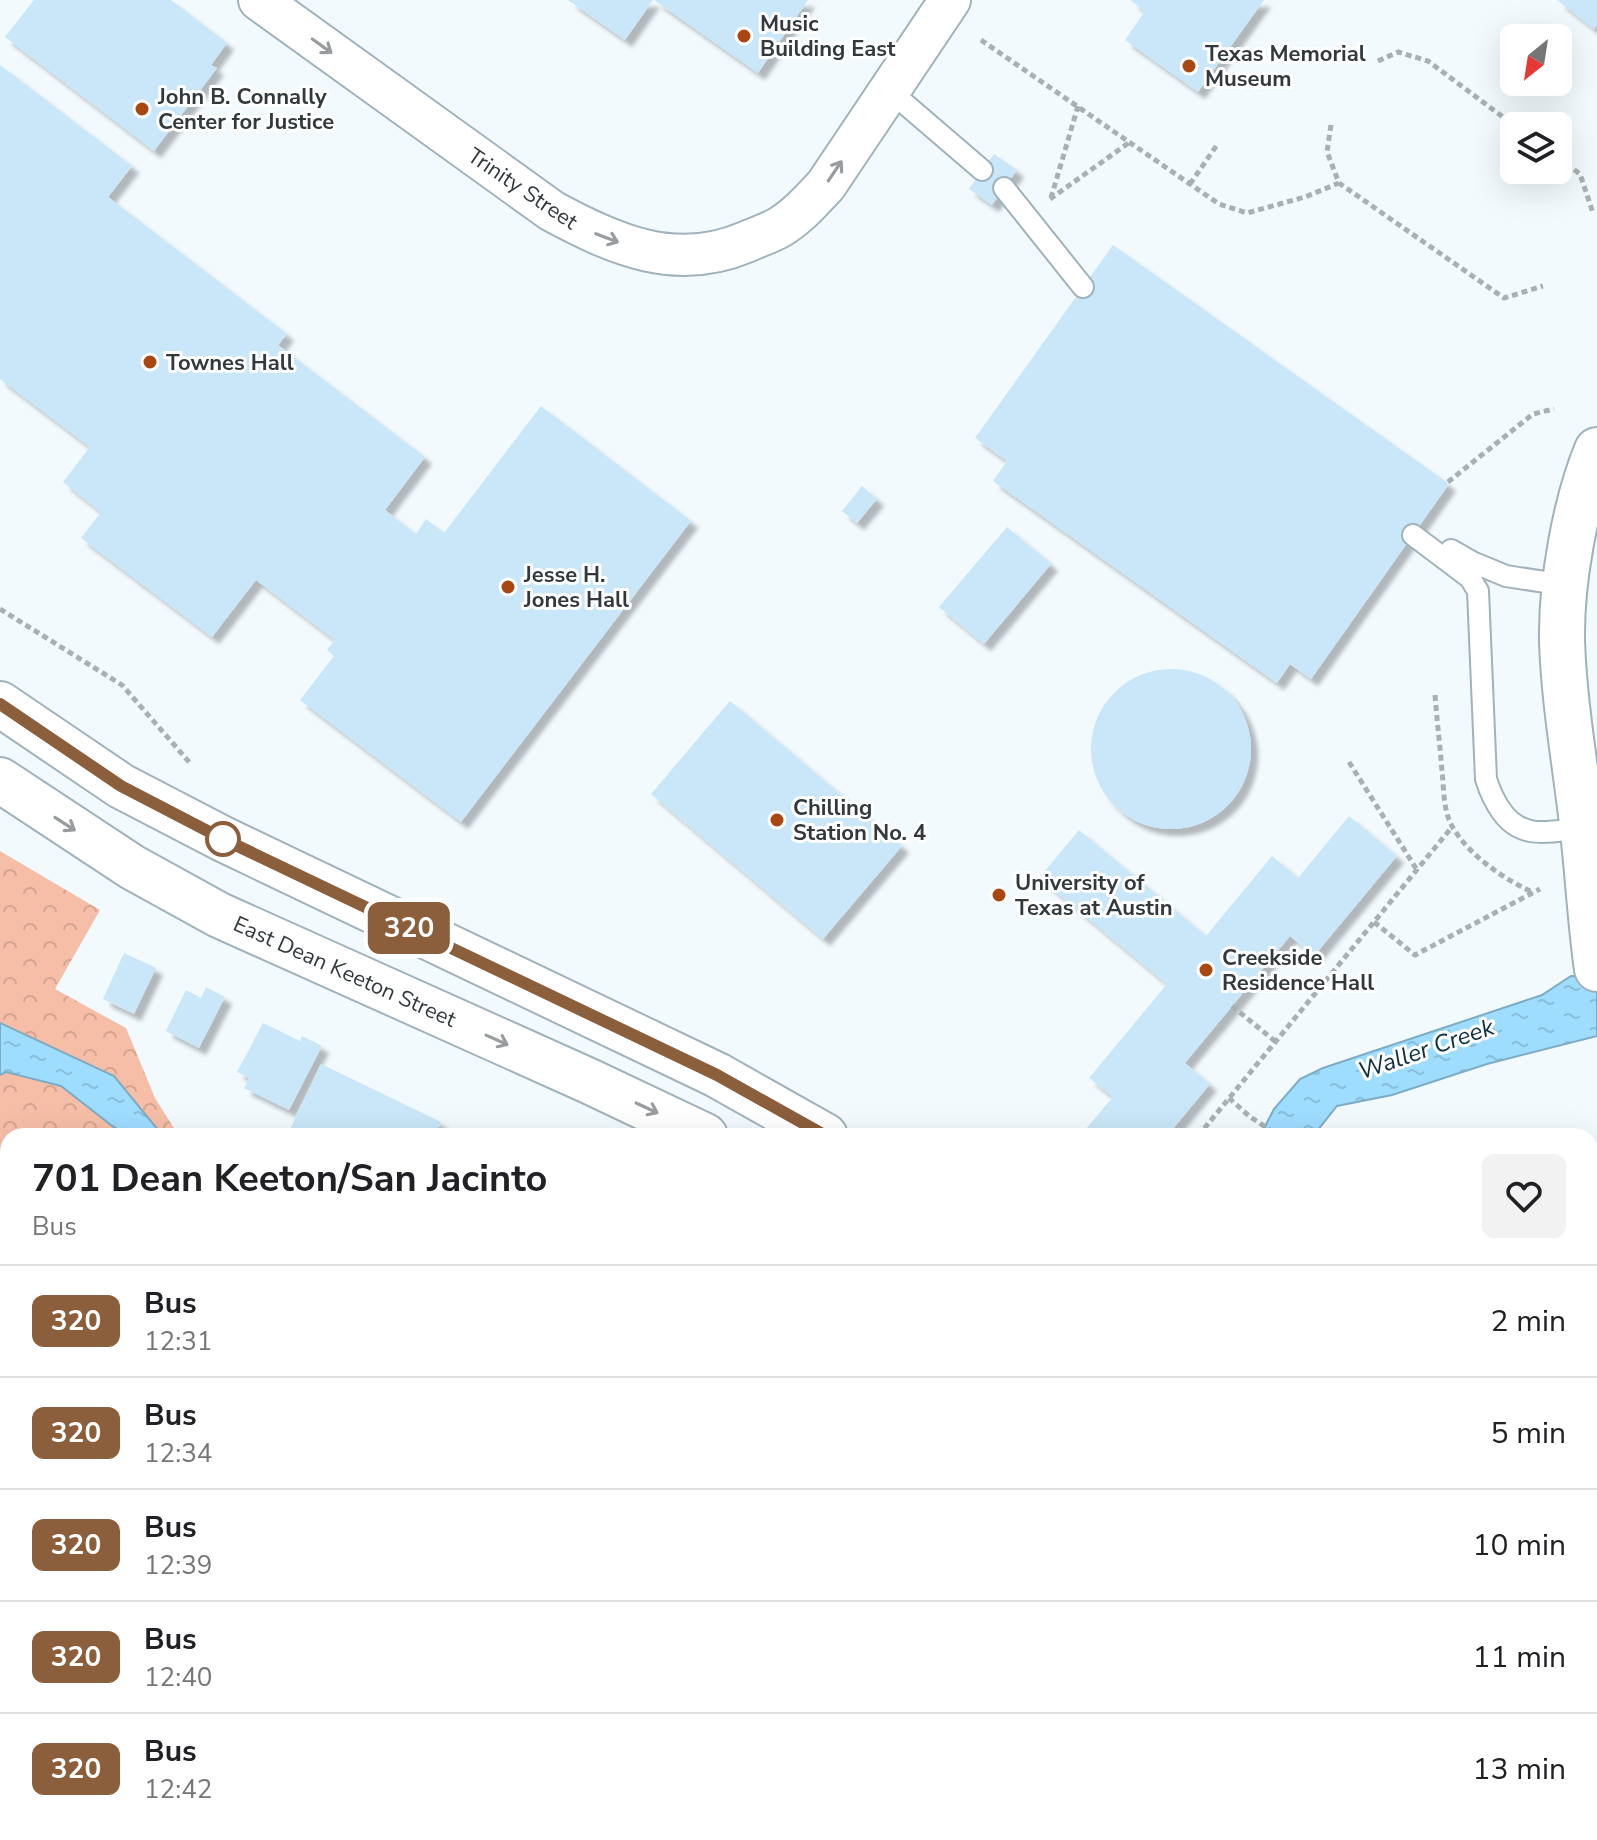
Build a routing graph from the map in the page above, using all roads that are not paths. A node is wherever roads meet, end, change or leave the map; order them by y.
1 (259, 0) edge
2 (950, 0) edge
3 (890, 91) junction
4 (982, 170) dead end
5 (1004, 188) dead end
6 (1083, 287) dead end
7 (1597, 450) edge
8 (1565, 585) junction
9 (0, 704) edge
10 (0, 780) edge
11 (1583, 828) junction
12 (1594, 950) edge
13 (688, 1128) edge
14 (811, 1128) edge

1 -> 3 street, Trinity Street
2 - 3 street, Trinity Street
3 - 4 lane
5 - 6 lane
7 - 8 main road
8 - 11 main road
8 - 11 lane
9 - 14 main road
10 -> 13 main road, East Dean Keeton Street
11 - 12 main road

